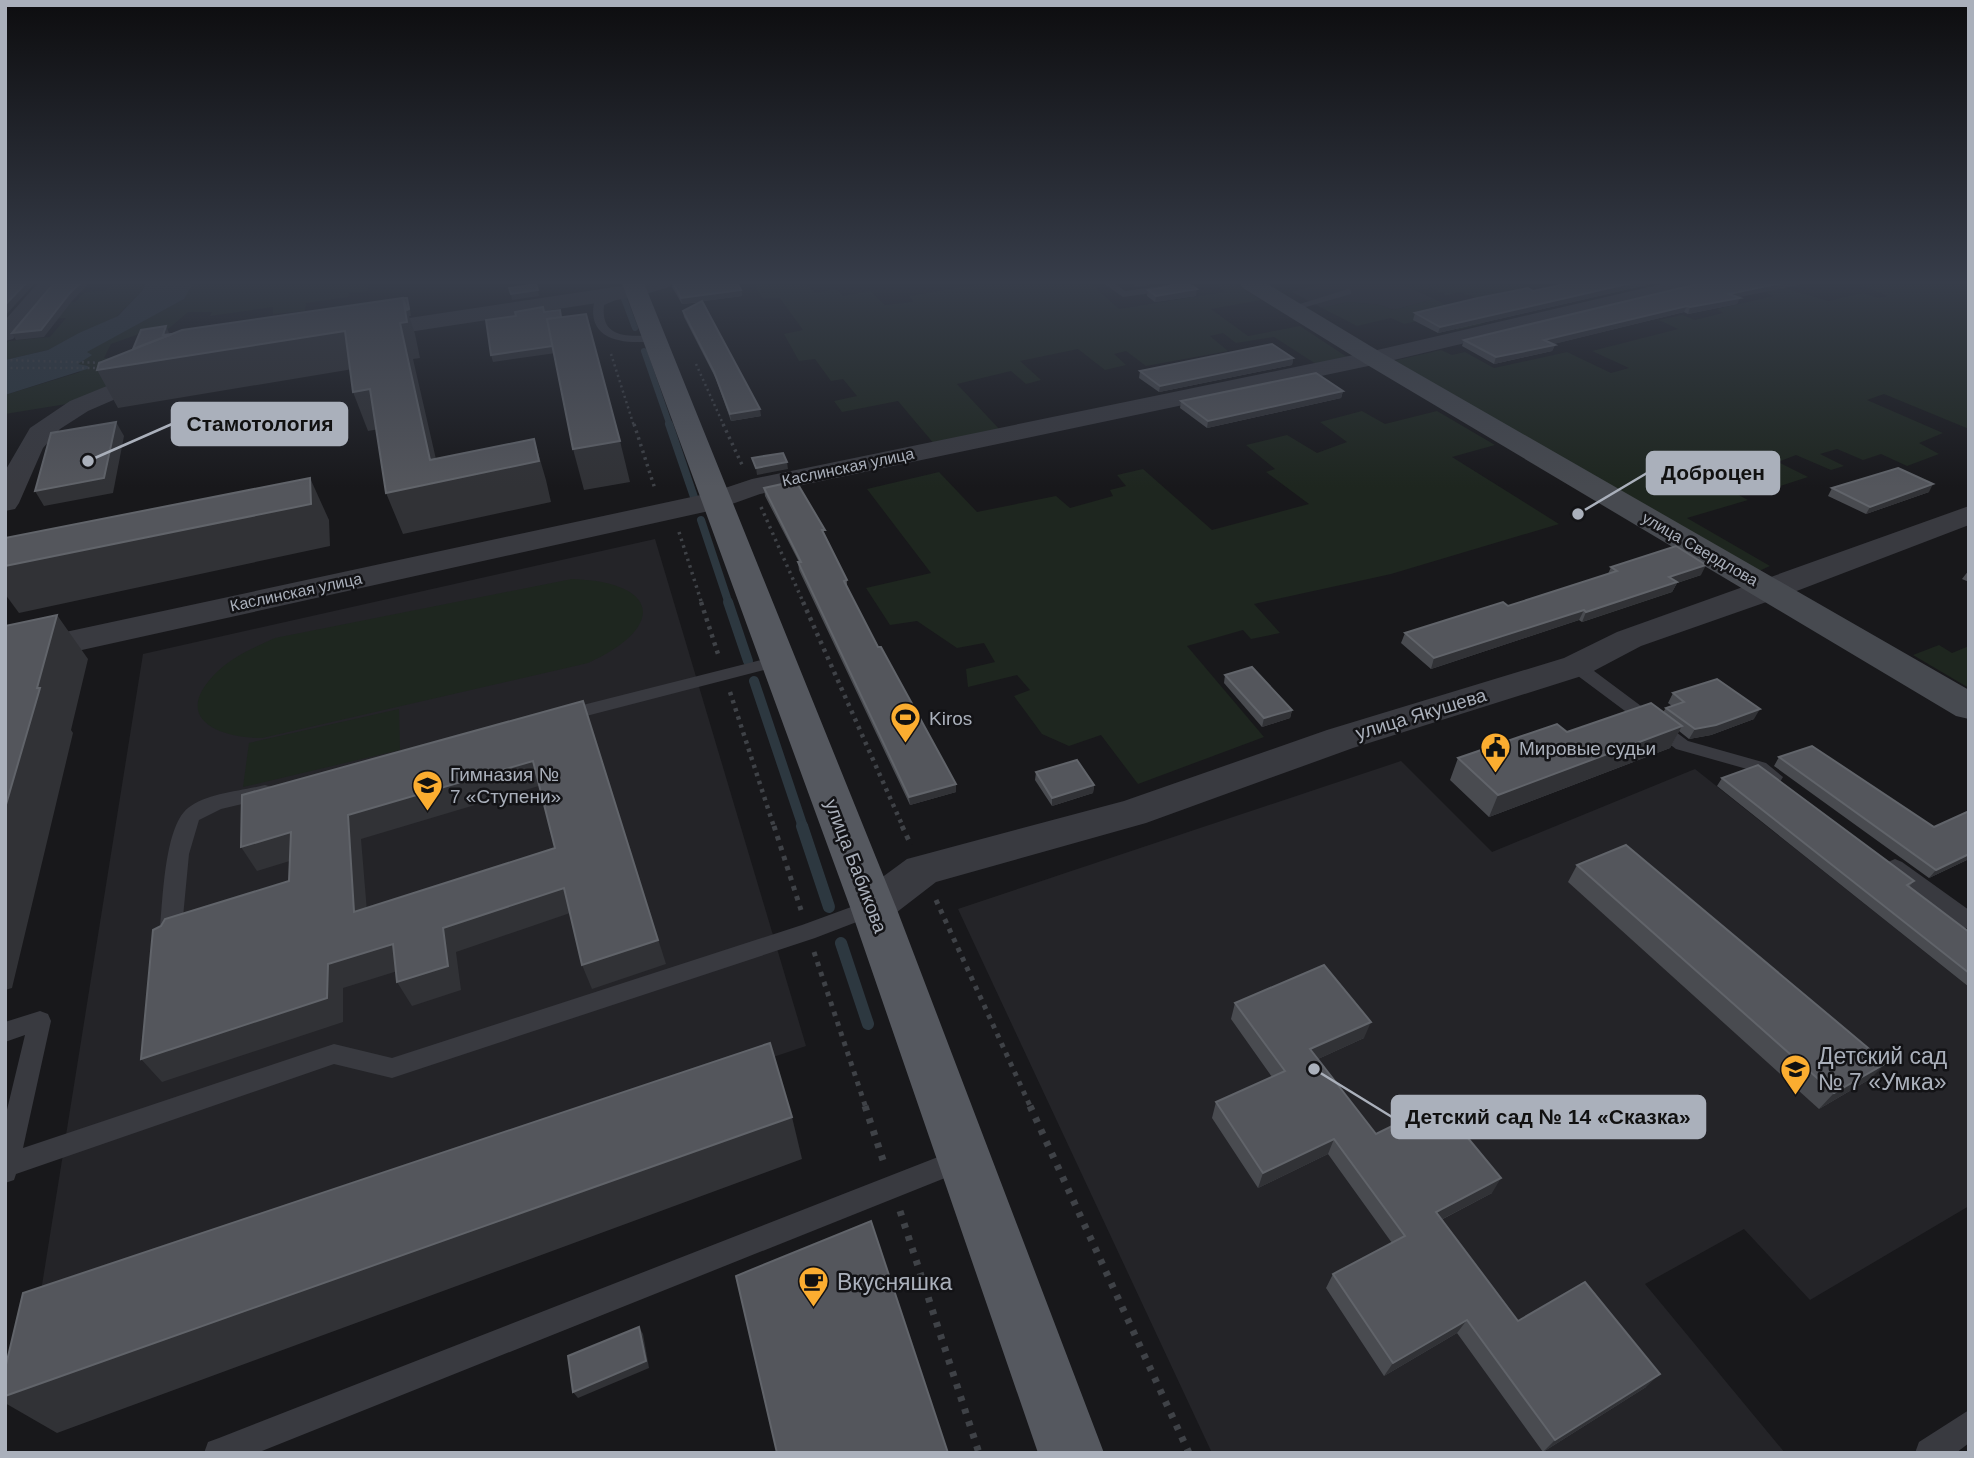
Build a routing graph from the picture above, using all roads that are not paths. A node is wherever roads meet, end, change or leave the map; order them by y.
1 (642, 351) edge
2 (1362, 351) edge
3 (1403, 351) edge
4 (1373, 358) junction
5 (181, 363) edge
6 (718, 500) junction
7 (5, 503) edge
8 (1969, 515) edge
9 (1770, 590) junction
10 (5, 656) edge
11 (777, 662) junction
12 (1576, 666) junction
13 (1969, 707) edge
14 (545, 720) edge
15 (280, 789) edge
16 (1793, 791) edge
17 (1881, 856) edge
18 (873, 906) junction
19 (1969, 921) edge
20 (170, 943) edge
21 (5, 1032) edge
22 (964, 1158) junction
23 (6, 1168) edge
24 (1969, 1425) edge
25 (219, 1453) edge
26 (1071, 1453) edge
27 (1930, 1453) edge

1 - 6 main road, улица Бабикова
2 - 4 street, улица Свердлова
3 - 4 street, Каслинская улица
4 - 6 street, Каслинская улица
4 - 9 street, улица Свердлова
5 - 7 street
6 - 10 street, Каслинская улица
6 - 11 main road, улица Бабикова
8 - 9 street, улица Якушева
9 - 12 street, улица Якушева
9 - 13 street, улица Свердлова
11 - 14 lane
11 - 18 main road, улица Бабикова
12 - 16 lane
12 - 18 street, улица Якушева
15 - 20 lane
17 - 19 lane
18 - 22 main road, улица Бабикова
18 - 23 lane
21 - 23 lane
22 - 25 lane
22 - 26 main road, улица Бабикова
24 - 27 lane

